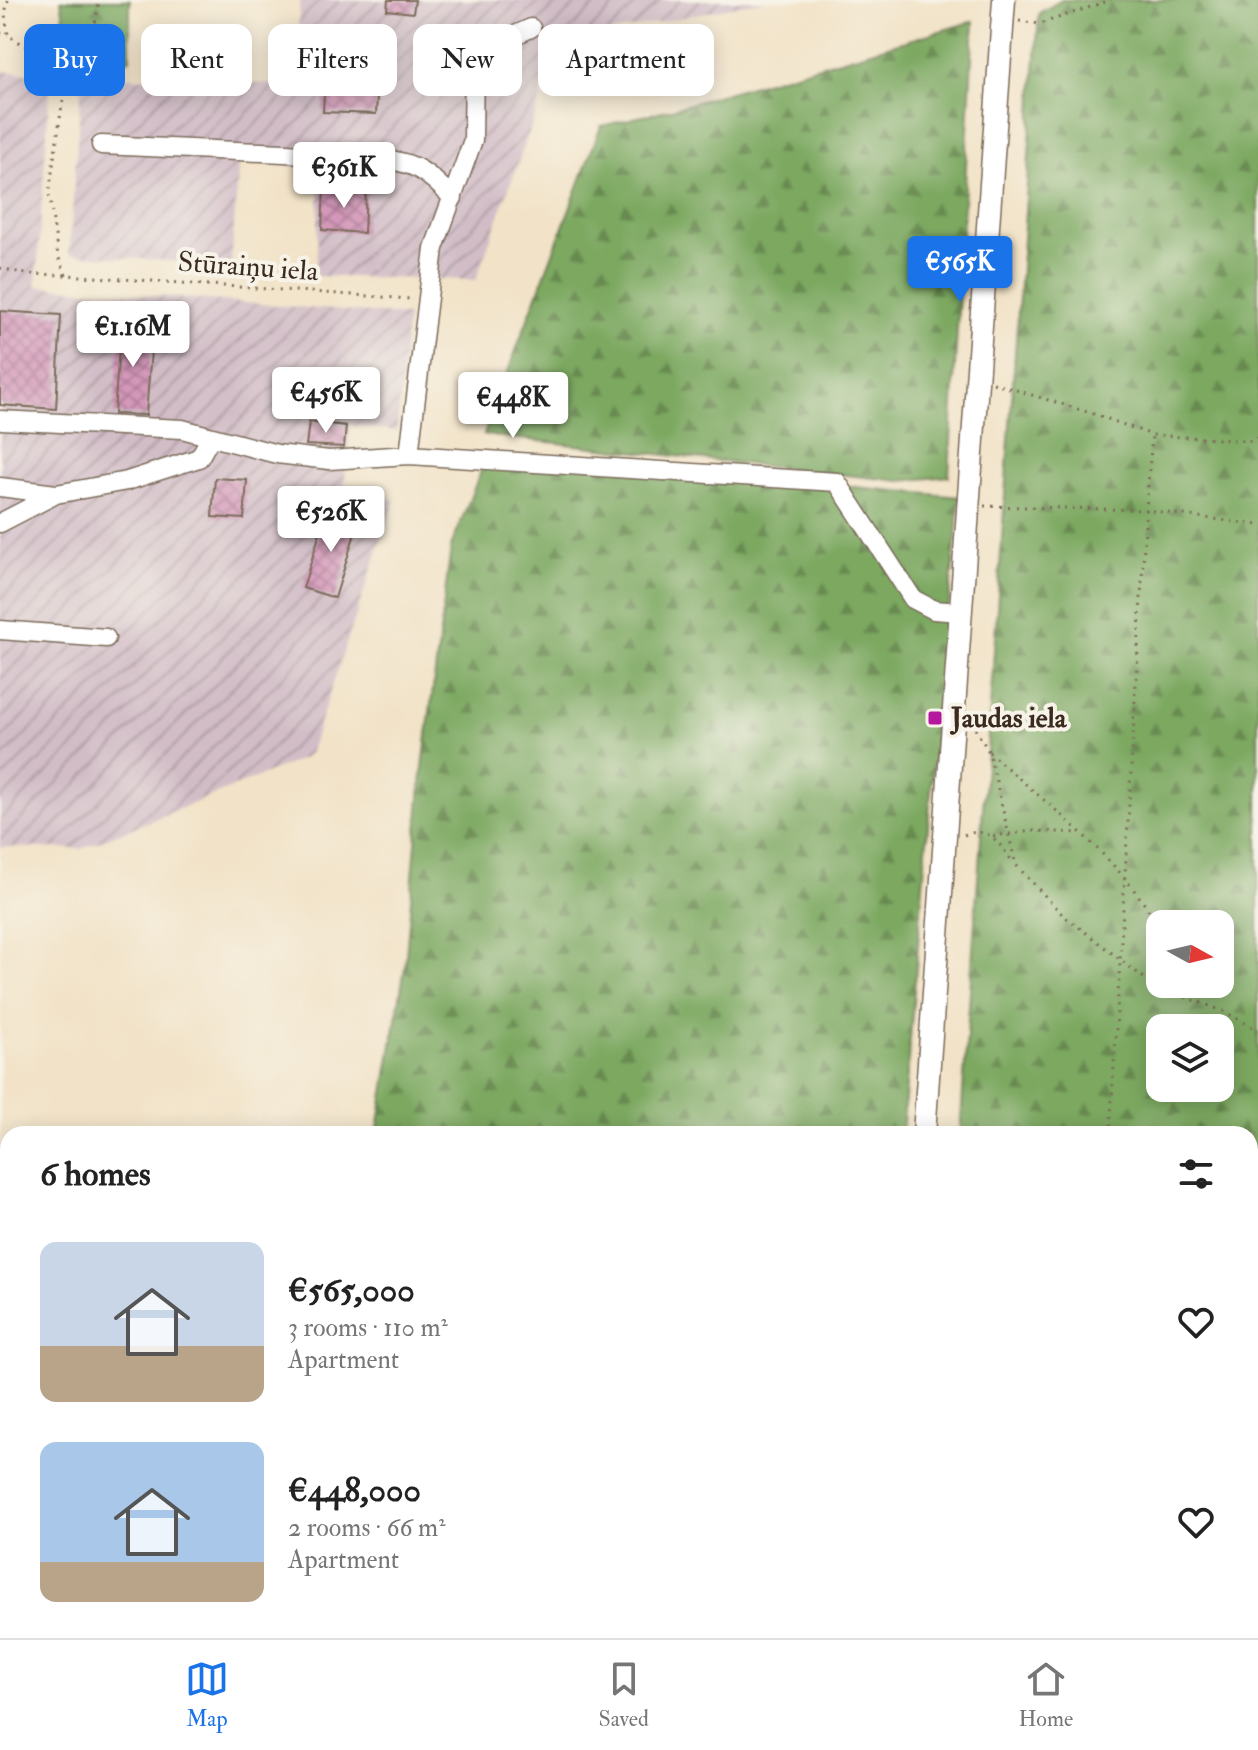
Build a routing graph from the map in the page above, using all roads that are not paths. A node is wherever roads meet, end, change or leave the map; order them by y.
1 (1004, 10) edge
2 (531, 28) dead end
3 (101, 145) dead end
4 (453, 198) junction
5 (0, 420) edge
6 (211, 437) junction
7 (409, 455) junction
8 (0, 487) edge
9 (56, 494) junction
10 (0, 523) edge
11 (960, 612) junction
12 (0, 630) edge
13 (106, 638) dead end
14 (925, 1126) edge

1 - 11 main road
2 - 4 street
3 - 4 street
4 - 7 street
5 - 6 street
6 - 7 street
6 - 9 street
7 - 11 street
8 - 9 street
9 - 10 street
11 - 14 main road
12 - 13 street

